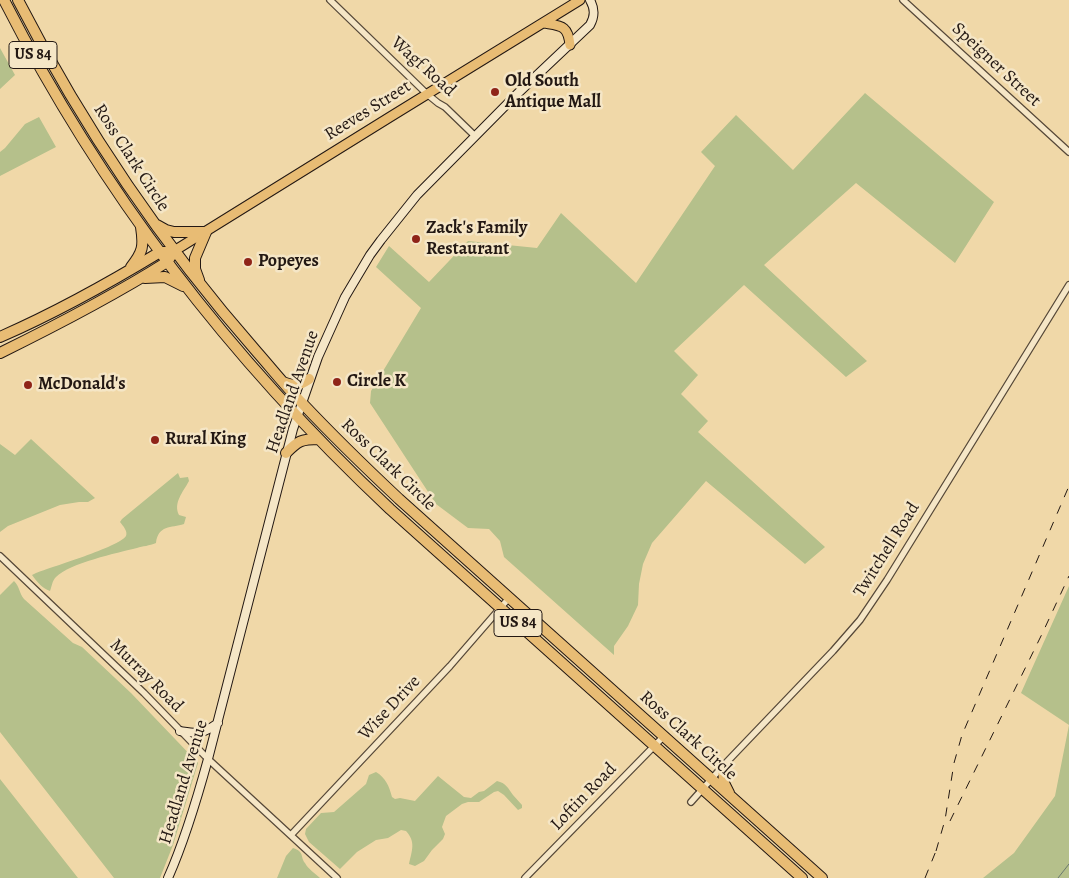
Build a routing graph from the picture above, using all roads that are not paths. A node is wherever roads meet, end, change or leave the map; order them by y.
1 (4, 0) edge
2 (18, 0) edge
3 (330, 0) edge
4 (580, 0) edge
5 (590, 0) edge
6 (904, 0) edge
7 (544, 23) junction
8 (570, 45) junction
9 (427, 94) junction
10 (475, 136) junction
11 (1069, 152) edge
12 (154, 223) junction
13 (141, 226) junction
14 (206, 232) junction
15 (174, 251) junction
16 (160, 252) junction
17 (167, 262) junction
18 (126, 273) junction
19 (141, 278) junction
20 (200, 284) junction
21 (1069, 285) edge
22 (187, 288) junction
23 (0, 337) edge
24 (0, 353) edge
25 (310, 379) junction
26 (282, 381) junction
27 (302, 403) junction
28 (297, 417) junction
29 (319, 439) junction
30 (286, 453) junction
31 (0, 556) edge
32 (509, 598) junction
33 (501, 608) junction
34 (218, 723) junction
35 (180, 731) junction
36 (664, 736) junction
37 (655, 746) junction
38 (208, 758) junction
39 (723, 766) junction
40 (711, 779) junction
41 (703, 788) junction
42 (731, 796) junction
43 (691, 802) dead end
44 (291, 835) junction
45 (168, 878) edge
46 (337, 878) edge
47 (525, 878) edge
48 (802, 878) edge
49 (822, 878) edge

1 - 13 highway, Ross Clark Circle / US 84
2 - 12 highway, Ross Clark Circle / US 84
3 - 9 street, Wagf Road
4 - 7 main road, Reeves Street
5 - 8 main road, Headland Avenue
6 - 11 street, Speigner Street
7 - 8 main road
7 - 9 main road, Reeves Street
8 - 10 main road, Headland Avenue
9 - 10 street, Wagf Road
9 - 14 main road, Reeves Street
10 - 25 main road, Headland Avenue
12 - 14 highway
12 - 15 highway, Ross Clark Circle / US 84
13 - 16 highway, Ross Clark Circle / US 84
13 - 18 highway
14 - 15 main road, Reeves Street
14 - 20 highway
15 - 16 highway, Reeves Street
15 - 17 highway, Reeves Street
15 - 20 highway, Ross Clark Circle / US 84
16 - 17 highway, Ross Clark Circle / US 84
16 - 18 highway, Reeves Street
17 - 19 highway, Reeves Street
17 - 22 highway, Ross Clark Circle / US 84
18 - 23 highway, Reeves Street
19 - 22 highway
19 - 24 highway, Reeves Street
20 - 26 highway, Ross Clark Circle / US 84
21 - 39 street, Twitchell Road
22 - 28 highway, Ross Clark Circle / US 84
25 - 26 highway
25 - 27 main road, Headland Avenue
26 - 27 highway, Ross Clark Circle / US 84
27 - 28 main road, Headland Avenue
27 - 32 highway, Ross Clark Circle / US 84
28 - 29 highway, Ross Clark Circle / US 84
28 - 30 main road, Headland Avenue
29 - 30 highway
29 - 33 highway, Ross Clark Circle / US 84
30 - 34 main road, Headland Avenue
31 - 35 street, Murray Road
32 - 33 street, Wise Drive
32 - 36 highway, Ross Clark Circle / US 84
33 - 37 highway, Ross Clark Circle / US 84
33 - 44 street, Wise Drive
34 - 35 main road
34 - 38 main road, Headland Avenue
35 - 38 street, Murray Road
36 - 37 street, Loftin Road
36 - 40 highway, Ross Clark Circle / US 84
37 - 41 highway, Ross Clark Circle / US 84
37 - 47 street, Loftin Road
38 - 44 street, Murray Road
38 - 45 main road, Headland Avenue
39 - 40 street, Twitchell Road
39 - 42 highway
40 - 41 street, Twitchell Road
40 - 42 highway, Ross Clark Circle / US 84
41 - 43 street, Twitchell Road
41 - 48 highway, Ross Clark Circle / US 84
42 - 49 highway, Ross Clark Circle / US 84
44 - 46 street, Murray Road

